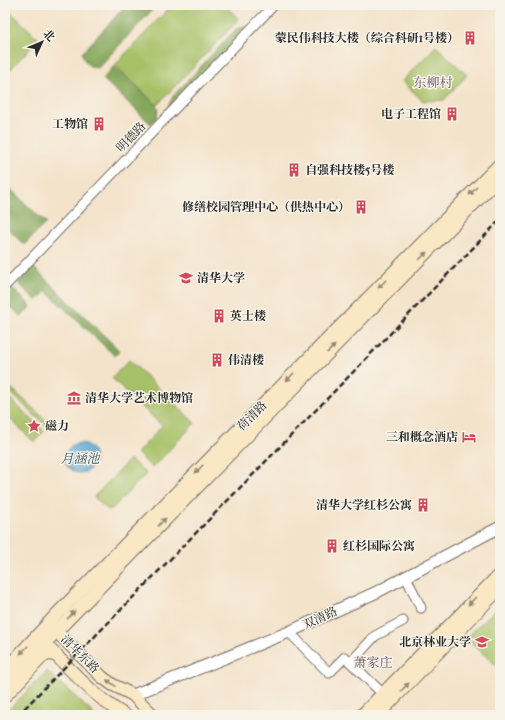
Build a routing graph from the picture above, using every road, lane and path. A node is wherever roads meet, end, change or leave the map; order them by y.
1 (274, 5) edge
2 (500, 164) edge
3 (500, 177) edge
4 (5, 286) edge
5 (500, 527) edge
6 (500, 574) edge
7 (406, 577) junction
8 (500, 588) edge
9 (421, 608) dead end
10 (403, 621) dead end
11 (43, 630) junction
12 (56, 631) junction
13 (289, 632) junction
14 (44, 643) junction
15 (57, 656) junction
16 (351, 662) junction
17 (5, 670) edge
18 (5, 684) edge
19 (383, 694) junction
20 (5, 696) edge
21 (133, 696) junction
22 (125, 715) edge
23 (153, 715) edge
24 (362, 715) edge
25 (378, 715) edge

1 - 4 street, 明德路
2 -> 11 main road, 荷清路
12 -> 3 main road, 荷清路
5 - 7 street, 双清路
6 -> 19 main road
7 - 9 street
7 - 13 street, 双清路
25 -> 8 main road
10 - 16 street
11 - 12 main road, 清华东路
11 - 14 main road, 清华东路
11 -> 17 main road, 荷清路
12 - 14 main road, 荷清路
21 -> 12 main road, 清华东路
13 - 16 street
13 - 21 street, 双清路
14 - 15 main road, 清华东路
14 - 18 main road, 荷清路
15 - 20 main road
15 - 22 main road, 清华东路
16 - 19 street
19 - 24 main road
21 - 23 main road, 清华东路

